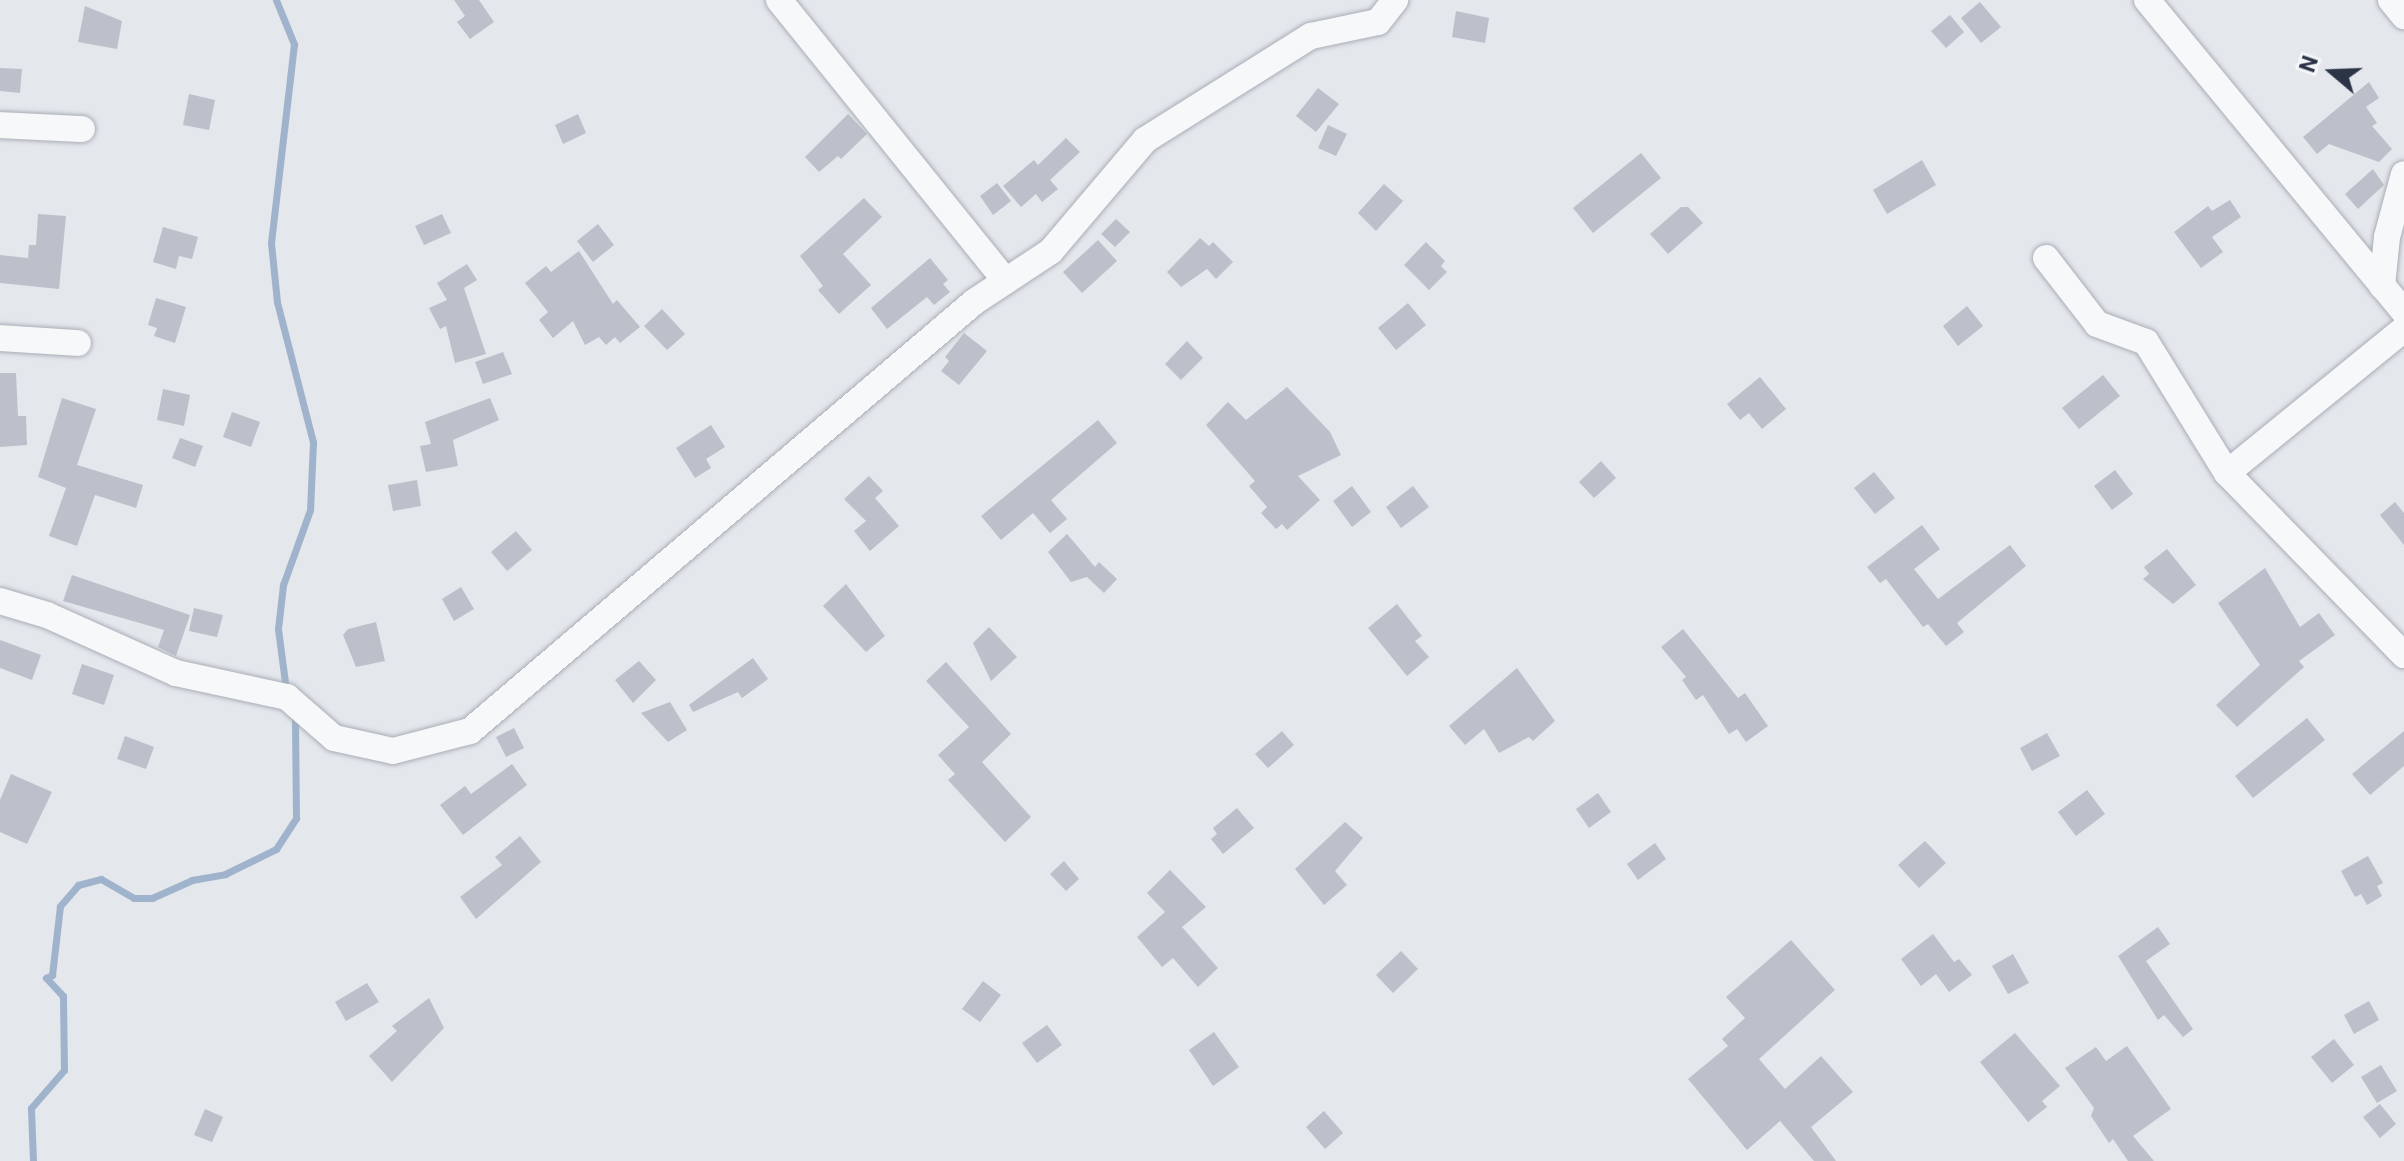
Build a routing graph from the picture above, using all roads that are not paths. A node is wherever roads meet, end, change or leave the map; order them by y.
1 (779, 0) edge
2 (1395, 0) edge
3 (2147, 0) edge
4 (2391, 0) edge
5 (2404, 16) edge
6 (0, 125) edge
7 (82, 129) dead end
8 (2404, 174) edge
9 (2046, 258) dead end
10 (1006, 281) junction
11 (2382, 286) junction
12 (2404, 312) edge
13 (2404, 329) edge
14 (0, 338) edge
15 (78, 343) dead end
16 (2227, 473) junction
17 (0, 601) edge
18 (2404, 655) edge

1 - 10 street
2 - 10 street
3 - 11 street
4 - 5 street
6 - 7 street
8 - 11 street
9 - 16 street
10 - 17 street
11 - 12 street
13 - 16 street
14 - 15 street
16 - 18 street

